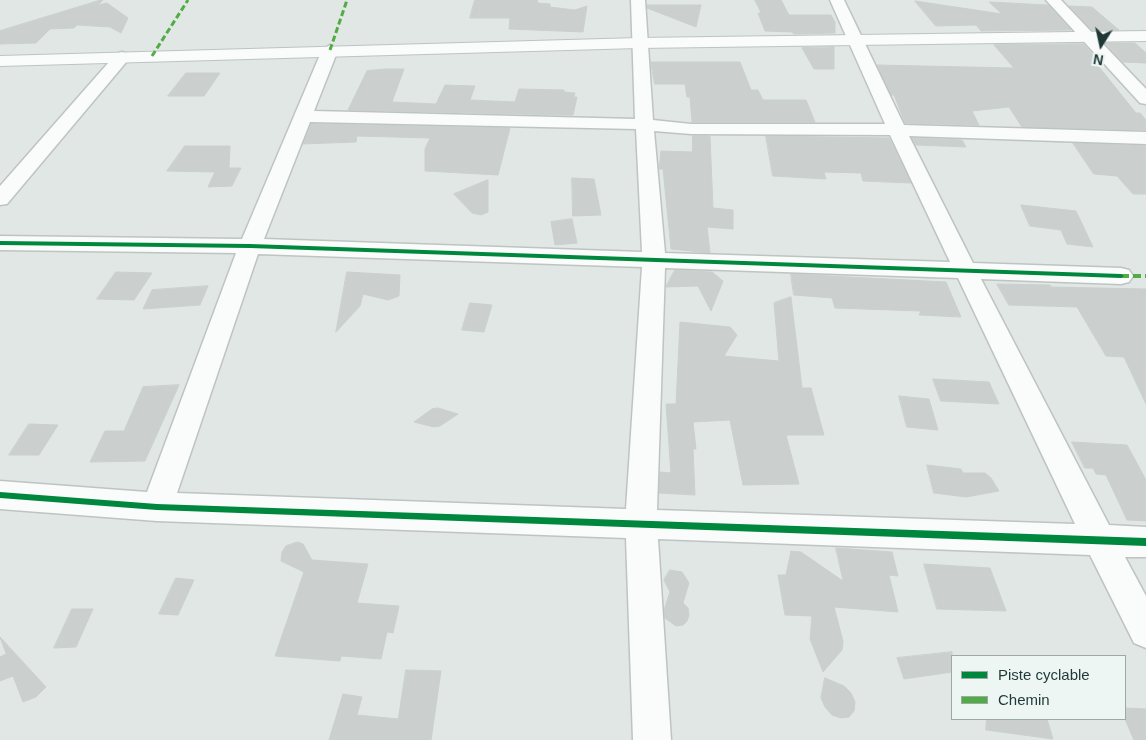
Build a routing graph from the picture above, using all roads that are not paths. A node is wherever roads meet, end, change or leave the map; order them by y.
1 (638, 0) edge
2 (837, 0) edge
3 (1053, 0) edge
4 (1146, 36) edge
5 (1088, 38) junction
6 (859, 40) junction
7 (639, 43) junction
8 (330, 50) junction
9 (122, 57) junction
10 (0, 62) edge
11 (1146, 99) edge
12 (302, 116) junction
13 (646, 126) junction
14 (897, 130) junction
15 (1146, 138) edge
16 (0, 199) edge
17 (0, 242) edge
18 (250, 246) junction
19 (654, 260) junction
20 (966, 272) junction
21 (1121, 276) dead end
22 (0, 495) edge
23 (157, 507) junction
24 (640, 524) junction
25 (1098, 540) junction
26 (1146, 542) edge
27 (1146, 631) edge
28 (652, 740) edge

1 - 7 street
2 - 6 street
3 - 5 street
4 - 5 main road
5 - 6 main road
5 - 11 street
6 - 7 main road
6 - 14 street
7 - 8 main road
7 - 13 street
8 - 9 main road
8 - 12 street
9 - 10 main road
9 - 16 street
12 - 13 street
12 - 18 street
13 - 14 street
13 - 19 street
14 - 15 street
14 - 20 street
17 - 18 street
18 - 19 street
18 - 23 street
19 - 20 street
19 - 24 street
20 - 21 street
20 - 25 street
22 - 23 street
23 - 24 street
24 - 25 street
24 - 28 street
25 - 26 street
25 - 27 street

